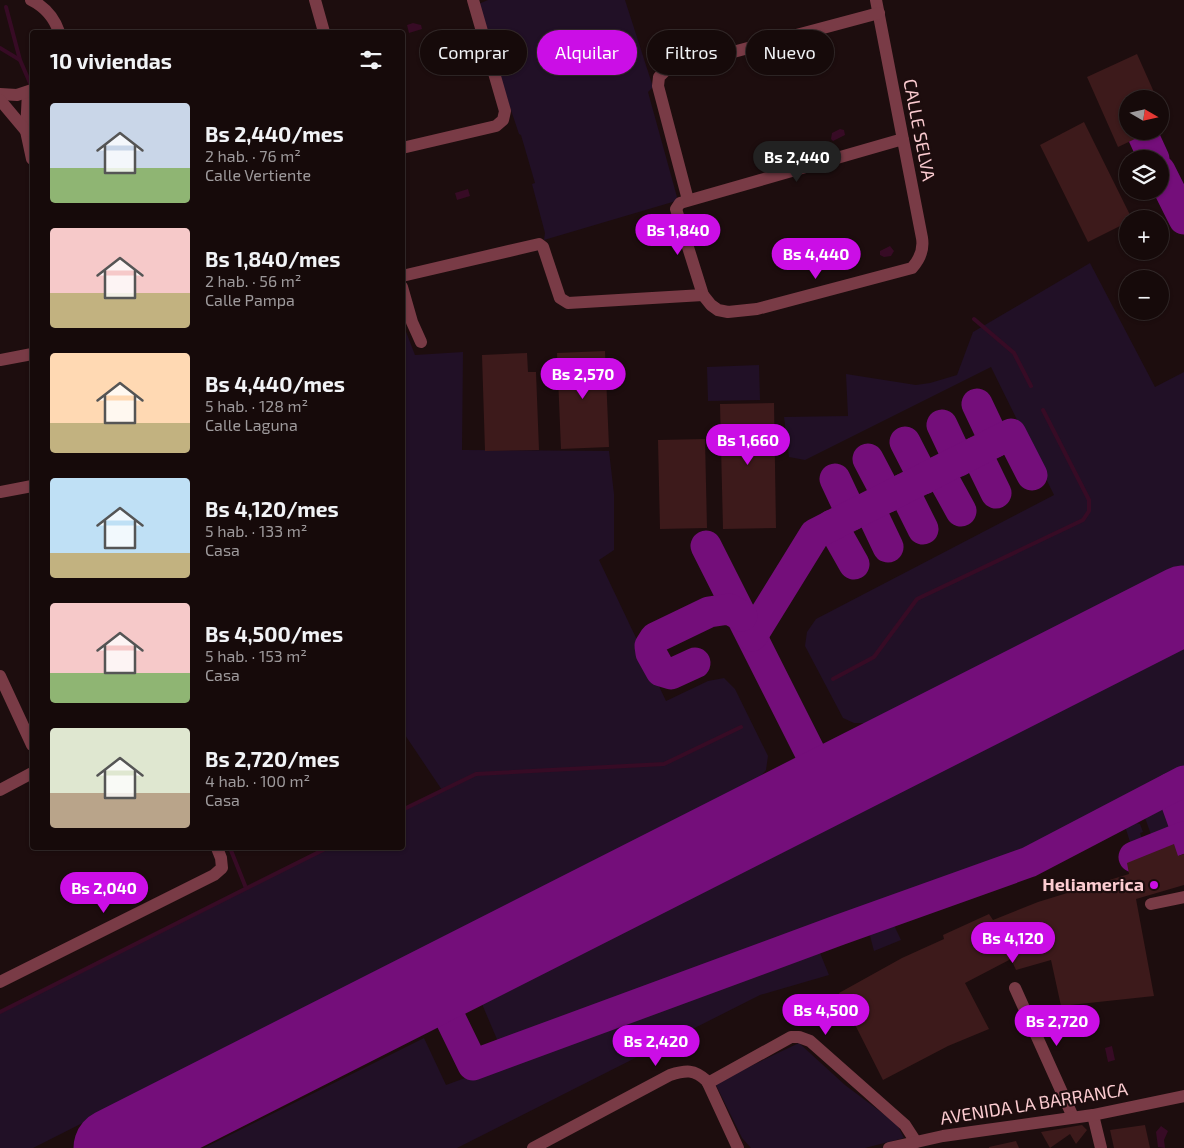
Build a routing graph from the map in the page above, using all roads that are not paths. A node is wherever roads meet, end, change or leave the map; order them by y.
1 (31, 0) edge
2 (315, 0) edge
3 (473, 0) edge
4 (876, 0) edge
5 (878, 13) junction
6 (58, 30) edge
7 (323, 30) edge
8 (30, 91) edge
9 (0, 94) edge
10 (0, 100) edge
11 (26, 131) junction
12 (902, 139) junction
13 (405, 147) edge
14 (30, 150) edge
15 (688, 200) junction
16 (405, 275) edge
17 (703, 295) junction
18 (405, 298) edge
19 (421, 342) dead end
20 (30, 354) edge
21 (0, 360) edge
22 (30, 486) edge
23 (0, 492) edge
24 (0, 676) edge
25 (30, 741) edge
26 (30, 774) edge
27 (0, 790) edge
28 (218, 850) edge
29 (1184, 897) edge
30 (1151, 904) dead end
31 (0, 982) edge
32 (1016, 988) dead end
33 (708, 1083) junction
34 (1184, 1096) edge
35 (1093, 1115) junction
36 (1074, 1118) junction
37 (916, 1142) junction
38 (944, 1142) edge
39 (536, 1147) edge
40 (739, 1147) edge
41 (889, 1148) edge
42 (1102, 1148) edge

1 - 6 street
2 - 7 street
3 - 13 street
4 - 5 street, CALLE SELVA
5 - 12 street, CALLE SELVA
5 - 15 street
8 - 9 street
8 - 11 street
10 - 11 street
11 - 14 street
12 - 15 street
12 - 17 street, CALLE SELVA
15 - 17 street
16 - 17 street
18 - 19 street
20 - 21 street
22 - 23 street
24 - 25 street
26 - 27 street
28 - 31 street
29 - 30 street
32 - 36 street
33 - 37 street
33 - 39 street
33 - 40 street
34 - 35 street, AVENIDA LA BARRANCA
35 - 36 street, AVENIDA LA BARRANCA
35 - 42 street
36 - 38 street, AVENIDA LA BARRANCA
37 - 38 street, AVENIDA LA BARRANCA
37 - 41 street, AVENIDA LA BARRANCA

